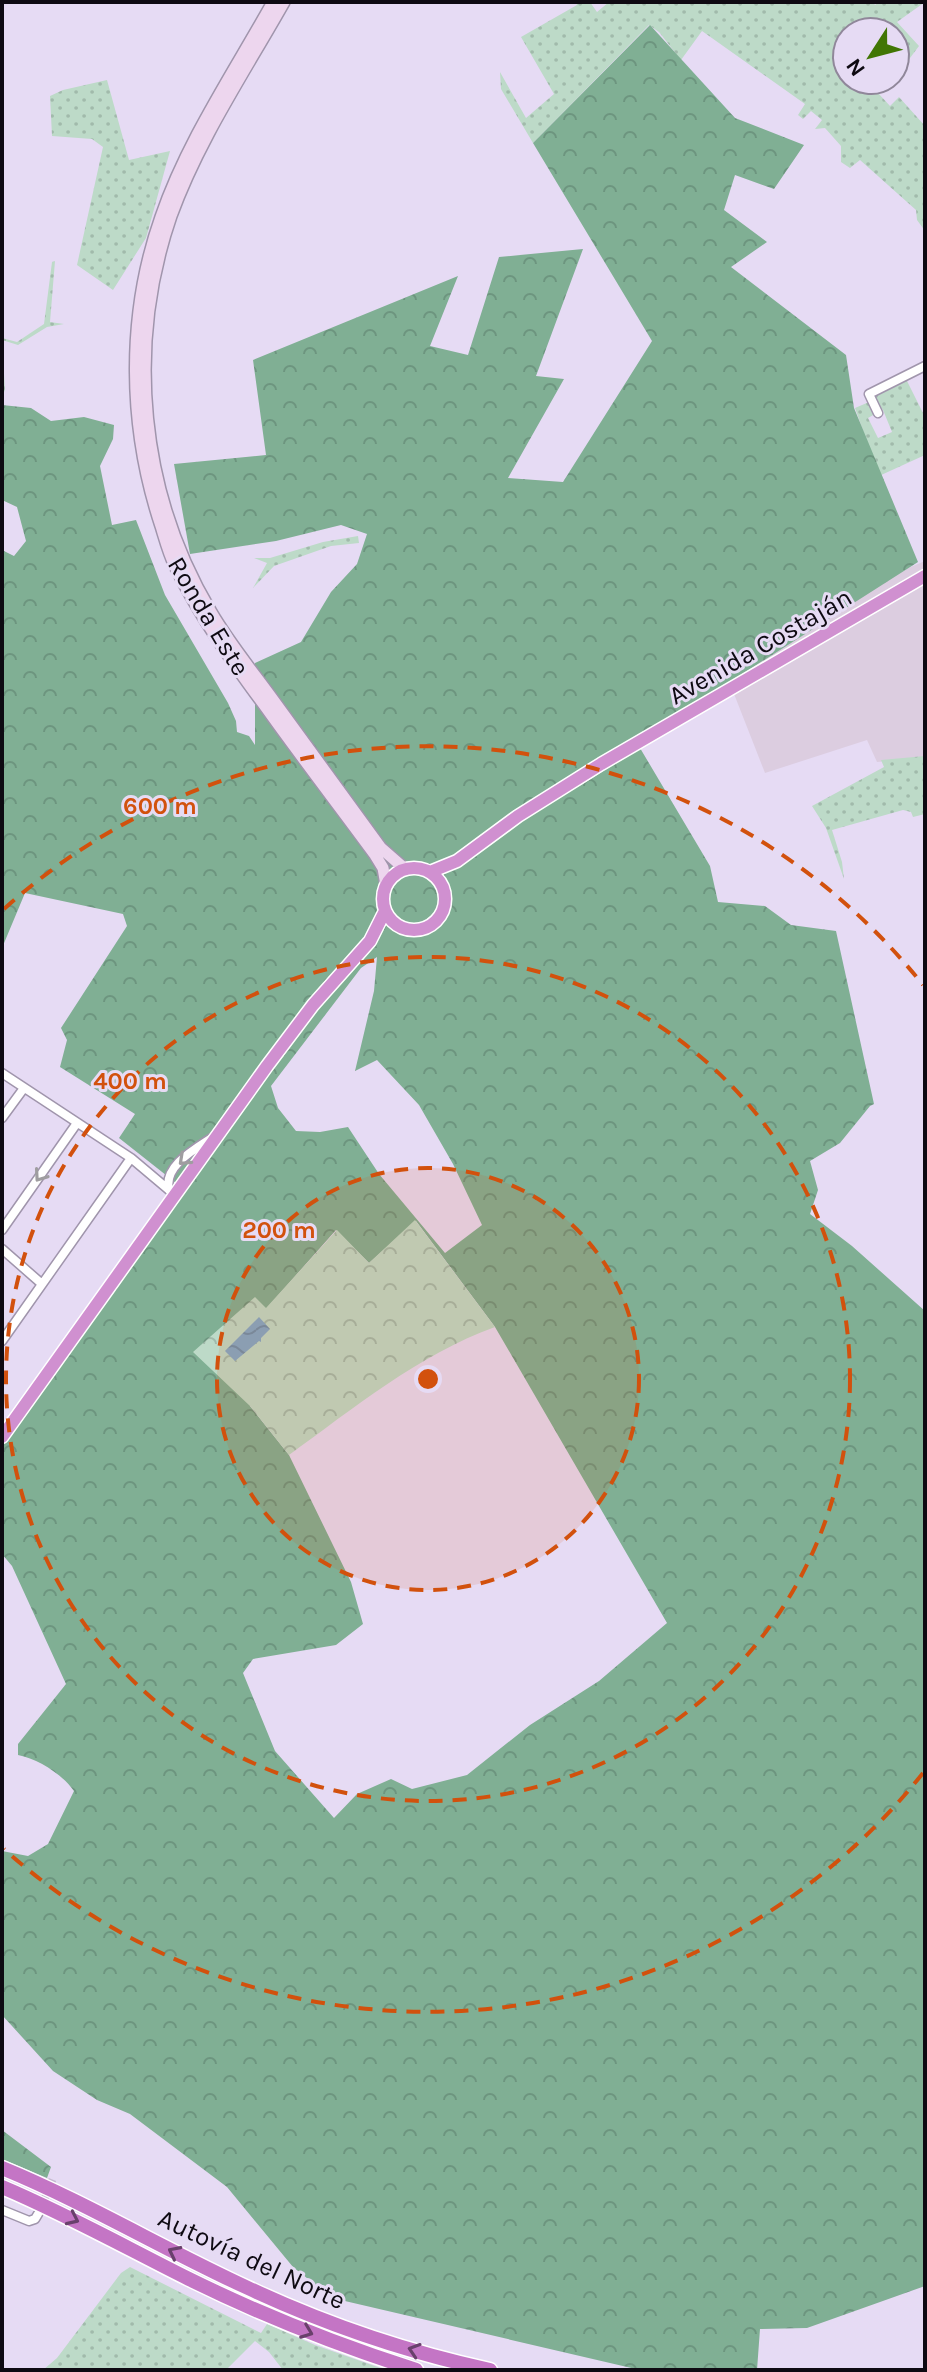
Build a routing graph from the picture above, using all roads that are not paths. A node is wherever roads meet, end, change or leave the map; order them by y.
1 (273, 2) edge
2 (284, 2) edge
3 (925, 366) edge
4 (878, 413) dead end
5 (920, 579) edge
6 (457, 861) junction
7 (405, 869) junction
8 (430, 872) junction
9 (386, 885) junction
10 (443, 890) junction
11 (385, 911) junction
12 (401, 927) junction
13 (370, 941) junction
14 (2, 1073) edge
15 (24, 1088) junction
16 (2, 1118) edge
17 (77, 1123) junction
18 (131, 1158) junction
19 (173, 1193) junction
20 (2, 1230) edge
21 (2, 1249) edge
22 (42, 1284) junction
23 (2, 1320) edge
24 (11, 1327) junction
25 (2, 1341) edge
26 (2, 1437) edge
27 (2, 2168) edge
28 (2, 2187) edge
29 (2, 2210) edge
30 (38, 2214) dead end
31 (416, 2370) edge
32 (490, 2370) edge

1 - 9 main road, Ronda Este
2 - 7 main road, Ronda Este
3 - 4 street
5 - 6 highway, Avenida Costaján
6 - 8 highway
6 - 10 highway
7 - 8 highway
7 - 9 highway
8 - 10 highway
9 - 11 highway
10 - 12 highway
11 - 12 highway
11 - 13 highway
12 - 13 highway
13 - 19 highway
14 - 15 street
15 - 16 street
15 - 17 street
17 - 18 street
17 -> 20 street
18 - 19 street
18 - 22 street
19 - 26 highway
21 - 22 street
22 - 24 street
23 - 24 street
24 - 25 street
32 -> 27 highway, Autovía del Norte
28 -> 31 highway, Autovía del Norte
29 - 30 street

